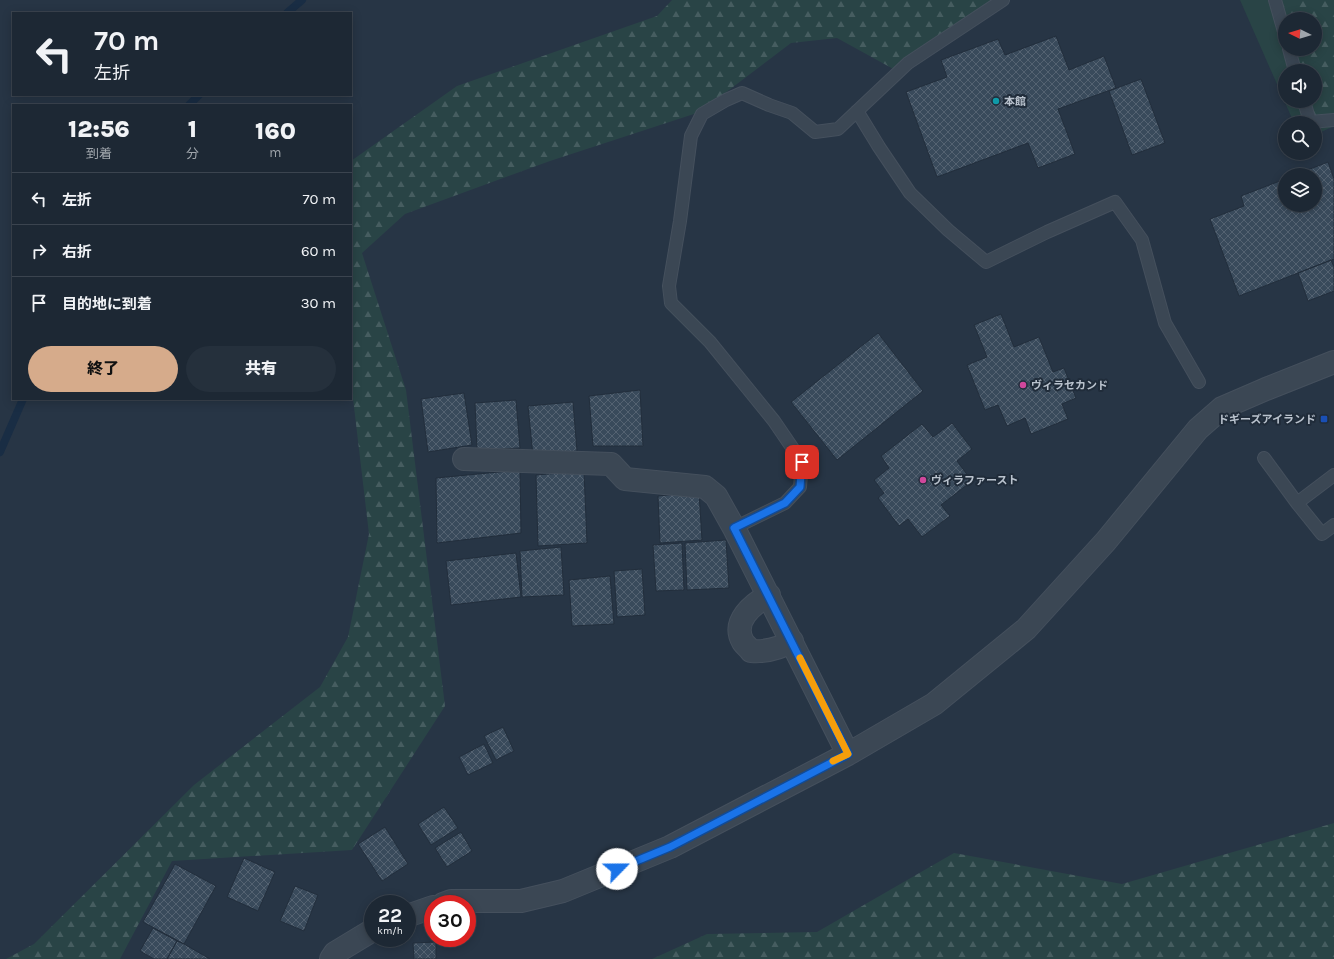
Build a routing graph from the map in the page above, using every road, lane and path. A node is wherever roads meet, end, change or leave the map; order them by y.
1 (1003, 0) edge
2 (1275, 0) edge
3 (1278, 12) edge
4 (1306, 108) edge
5 (857, 111) junction
6 (1334, 120) edge
7 (1334, 362) edge
8 (1199, 382) dead end
9 (1264, 458) dead end
10 (464, 459) dead end
11 (1334, 475) edge
12 (1297, 503) junction
13 (1334, 525) edge
14 (734, 528) junction
15 (768, 595) junction
16 (792, 641) junction
17 (848, 754) junction
18 (476, 901) edge
19 (364, 935) edge
20 (331, 959) edge

1 - 5 lane
2 - 3 lane
4 - 6 lane
5 - 8 lane
5 - 14 lane
7 - 17 street
9 - 12 lane
10 - 14 street
11 - 12 lane
12 - 13 lane
14 - 15 street
15 - 16 street
15 - 16 street
16 - 17 street
17 - 18 street
19 - 20 street

